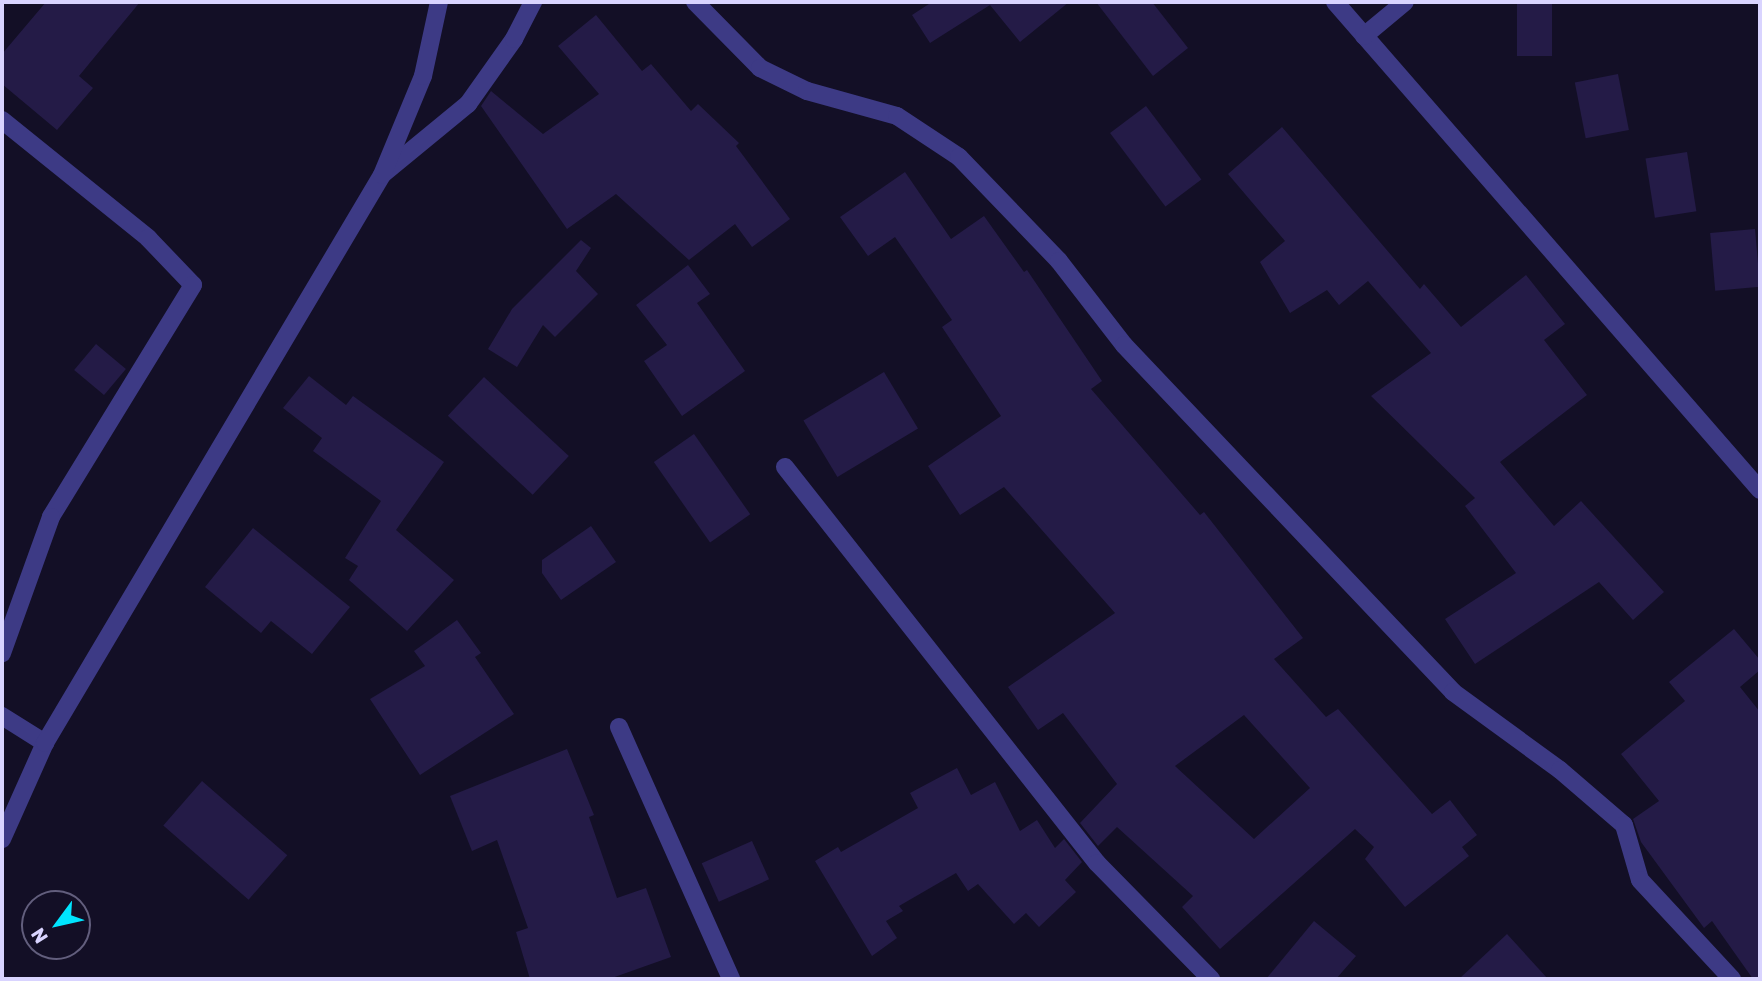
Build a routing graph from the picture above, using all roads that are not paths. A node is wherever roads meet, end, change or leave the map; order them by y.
1 (439, 2) edge
2 (533, 2) edge
3 (695, 2) edge
4 (1335, 2) edge
5 (1405, 2) edge
6 (1364, 36) junction
7 (2, 120) edge
8 (382, 175) junction
9 (785, 467) dead end
10 (1760, 490) edge
11 (2, 653) edge
12 (2, 716) edge
13 (619, 727) dead end
14 (45, 743) junction
15 (2, 839) edge
16 (731, 979) edge
17 (1211, 979) edge
18 (1732, 979) edge

1 - 8 street
2 - 8 street
3 - 18 street
4 - 6 street
5 - 6 street
6 - 10 street
7 - 11 street
8 - 14 street
9 - 17 street
12 - 14 street
13 - 16 street
14 - 15 street

